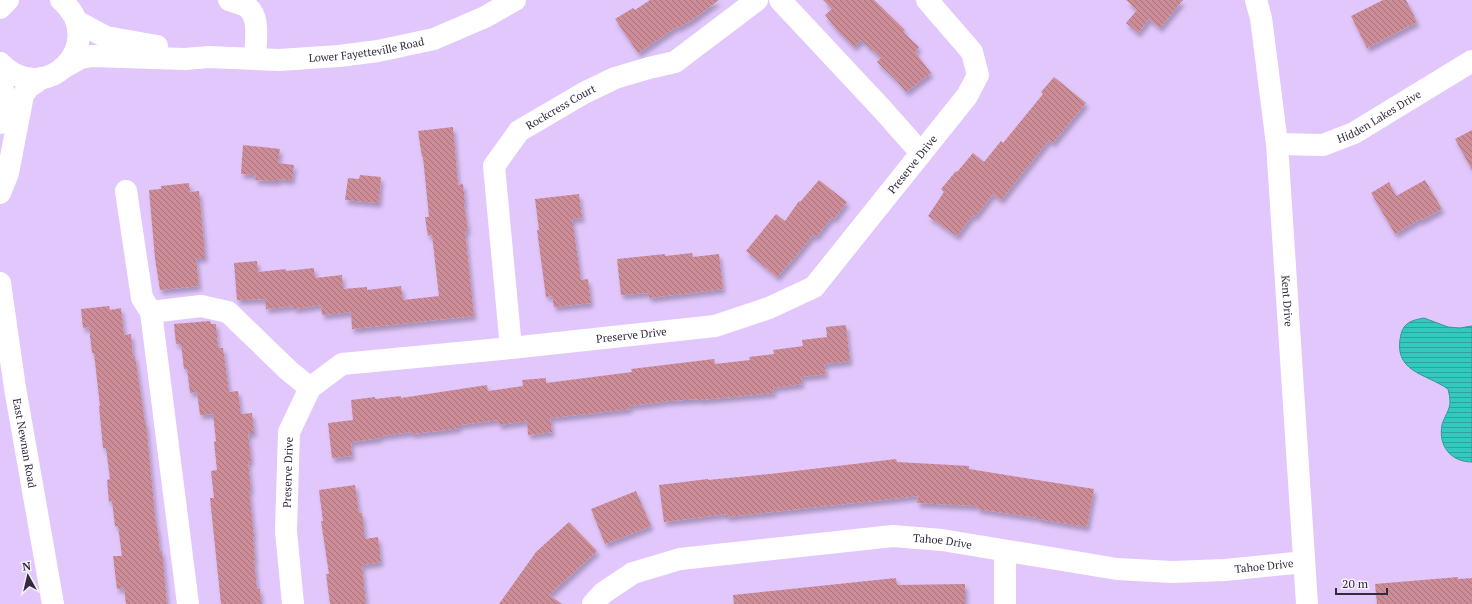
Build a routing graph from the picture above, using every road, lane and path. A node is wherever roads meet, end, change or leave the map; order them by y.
1 (61, 0) edge
2 (228, 0) edge
3 (515, 0) edge
4 (756, 0) edge
5 (780, 0) edge
6 (927, 0) edge
7 (1256, 0) edge
8 (76, 21) junction
9 (209, 57) junction
10 (255, 59) junction
11 (1472, 61) edge
12 (0, 63) edge
13 (64, 68) junction
14 (42, 78) junction
15 (0, 123) edge
16 (1277, 144) junction
17 (921, 153) junction
18 (126, 192) dead end
19 (0, 193) edge
20 (0, 283) edge
21 (151, 312) junction
22 (5, 345) edge
23 (511, 348) junction
24 (310, 388) junction
25 (1006, 551) junction
26 (1304, 562) junction
27 (53, 604) edge
28 (188, 604) edge
29 (293, 604) edge
30 (593, 604) edge
31 (1005, 604) edge
32 (1307, 604) edge

1 - 8 street
2 - 10 street
3 - 10 street, Lower Fayetteville Road
4 - 23 street, Rockcress Court
5 - 17 street
6 - 17 street, Preserve Drive
7 - 16 street, Kent Drive
8 - 9 street, Lower Fayetteville Road
8 - 13 street
9 - 10 street, Lower Fayetteville Road
9 - 13 street, Lower Fayetteville Road
11 - 16 street, Hidden Lakes Drive
12 - 14 street
12 - 15 street
13 - 14 street, Lower Fayetteville Road
14 - 19 street
16 - 26 street, Kent Drive
17 - 23 street, Preserve Drive
18 - 21 street
20 - 22 street, East Newnan Road
21 - 24 street
21 - 28 street
22 - 27 street, East Newnan Road
23 - 24 street, Preserve Drive
24 - 29 street, Preserve Drive
25 - 26 street, Tahoe Drive
25 - 30 street, Tahoe Drive
25 - 31 street
26 - 32 street, Kent Drive

